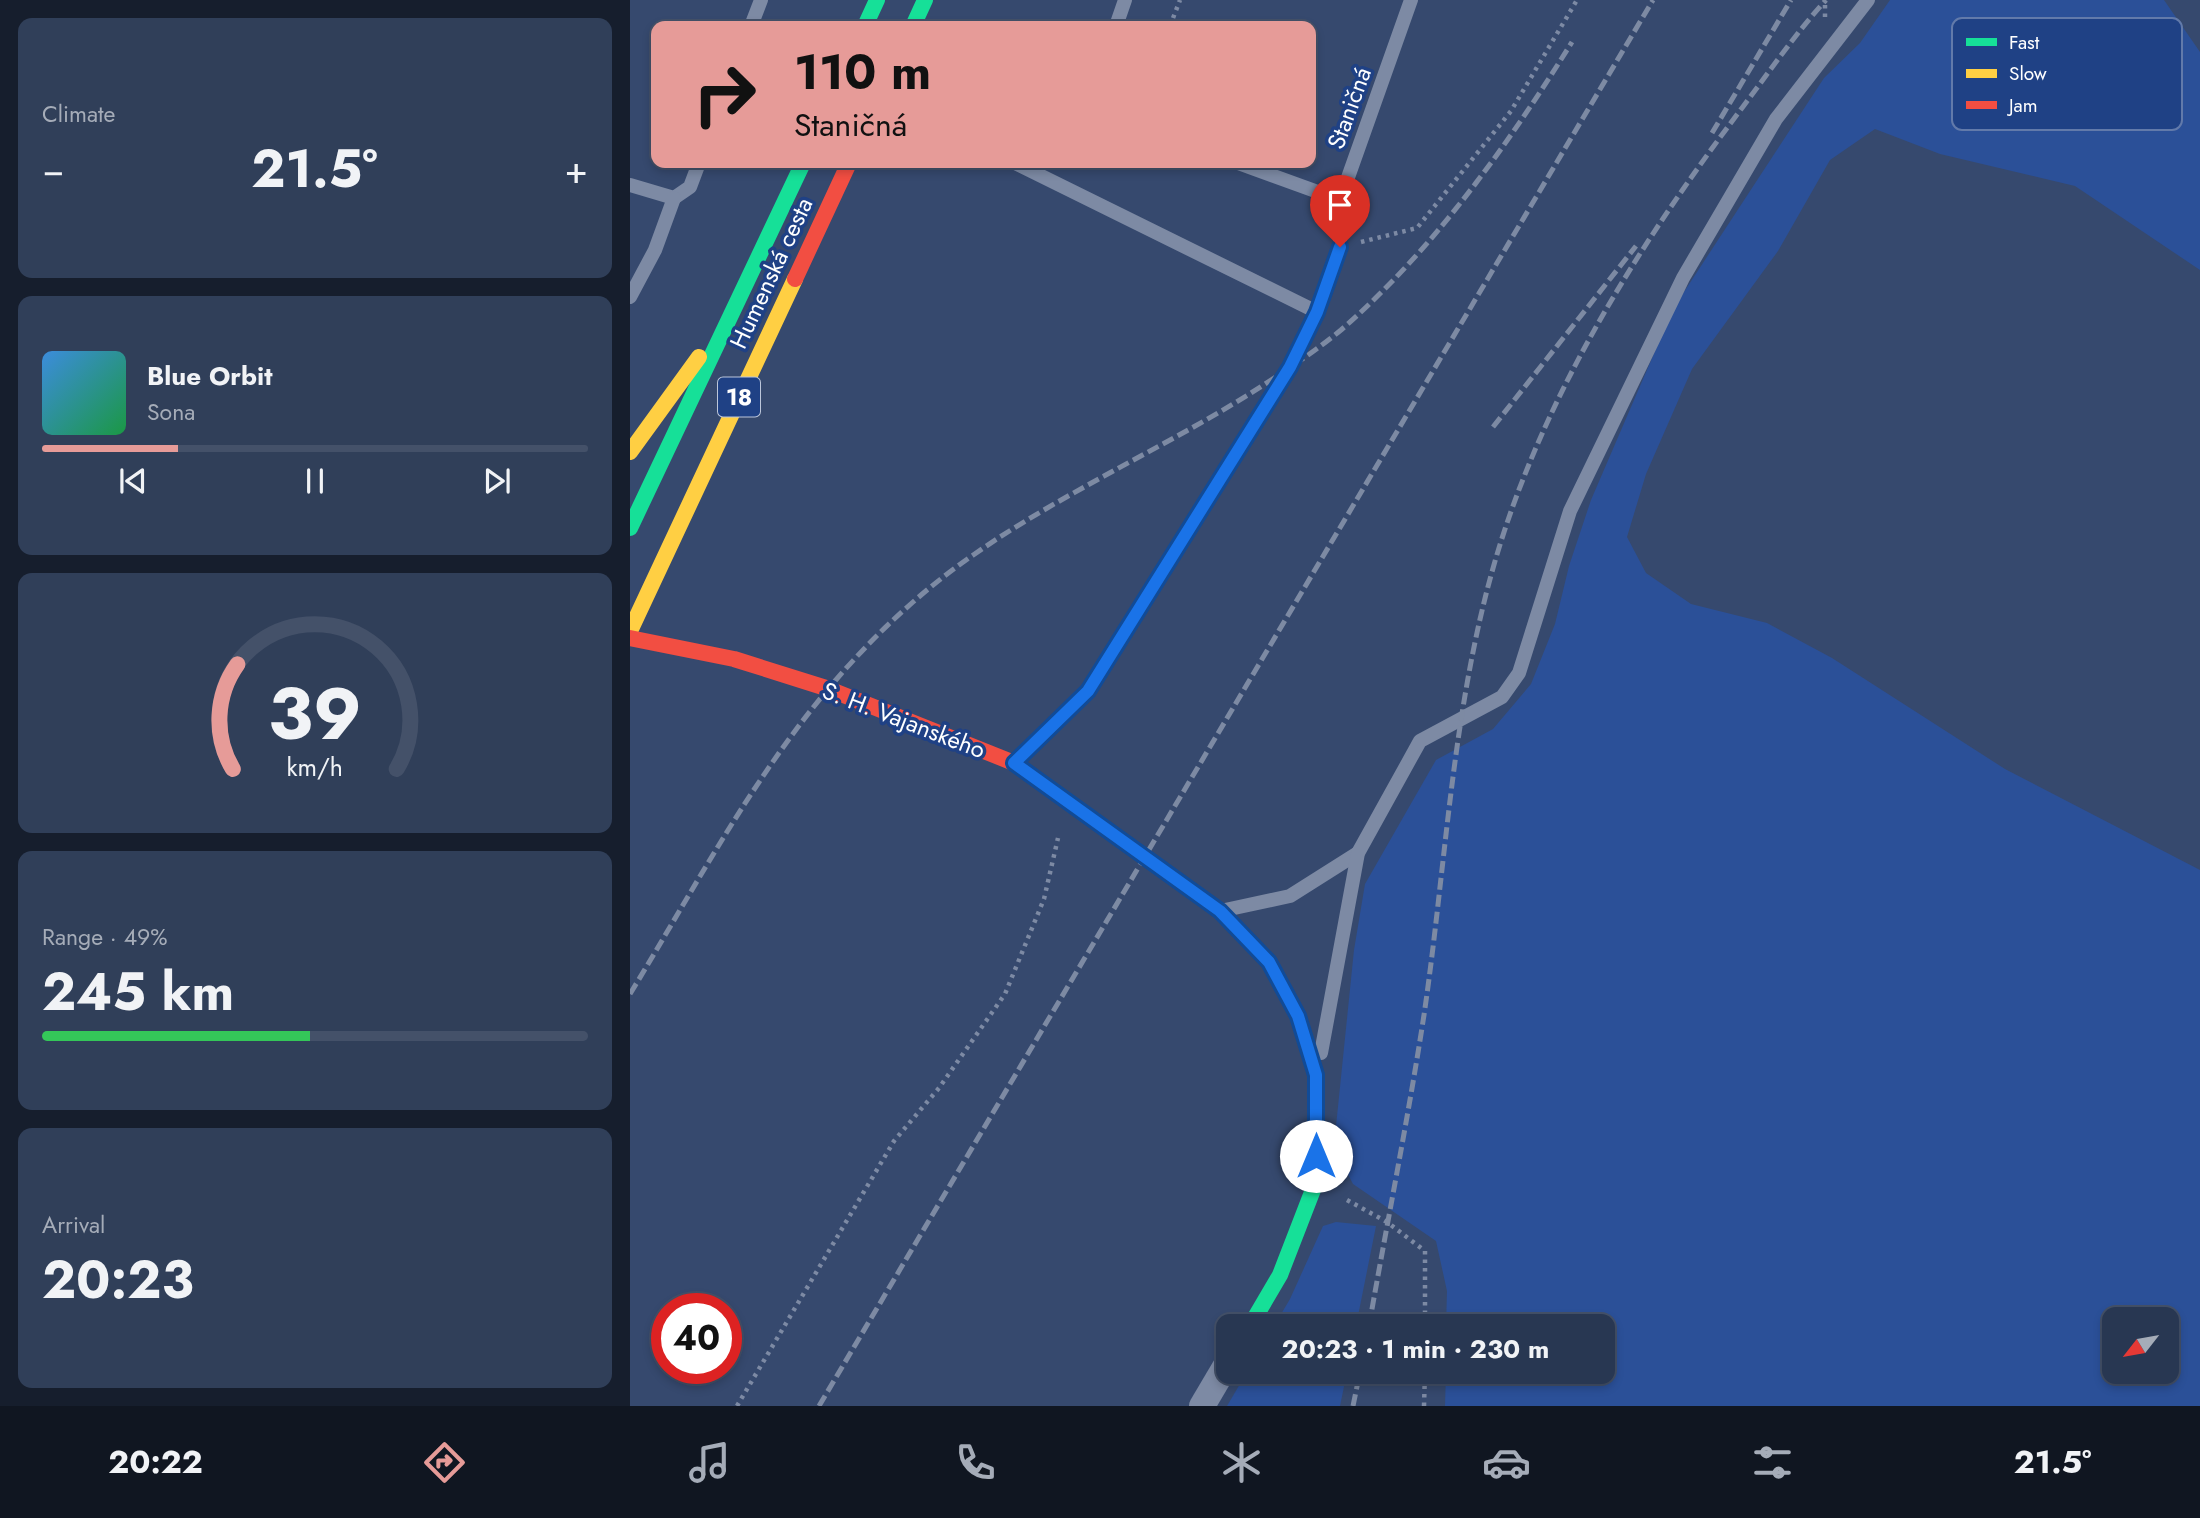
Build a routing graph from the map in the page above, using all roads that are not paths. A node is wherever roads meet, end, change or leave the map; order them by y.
1 (761, 0) edge
2 (877, 0) edge
3 (925, 0) edge
4 (1125, 0) edge
5 (1411, 0) edge
6 (1868, 0) edge
7 (753, 21) edge
8 (867, 21) edge
9 (915, 21) edge
10 (1118, 21) edge
11 (697, 168) edge
12 (801, 168) edge
13 (847, 168) edge
14 (1025, 168) edge
15 (1252, 168) edge
16 (630, 185) edge
17 (674, 198) junction
18 (1340, 200) junction
19 (630, 297) edge
20 (737, 302) junction
21 (1317, 312) junction
22 (630, 452) edge
23 (630, 528) edge
24 (630, 631) edge
25 (630, 638) edge
26 (1014, 763) junction
27 (1358, 853) junction
28 (1220, 911) junction
29 (1316, 1075) junction
30 (1257, 1314) edge
31 (1216, 1382) edge
32 (1202, 1406) edge

1 - 7 lane
2 - 8 street
3 - 9 street
4 - 10 lane
5 - 18 lane, Staničná
6 - 27 lane
11 - 17 lane
12 - 20 street, Humenská cesta / 18
13 - 24 street, Humenská cesta / 18
14 - 21 lane
15 - 18 lane
16 - 17 lane
17 - 19 lane
18 - 21 lane, Staničná
20 - 22 street
20 - 23 street, Humenská cesta / 18
21 - 26 lane, Staničná
25 - 26 street, S. H. Vajanského
26 - 28 street, S. H. Vajanského
27 - 28 lane
27 - 29 lane
28 - 29 street, S. H. Vajanského
29 - 30 street, S. H. Vajanského
31 - 32 street

